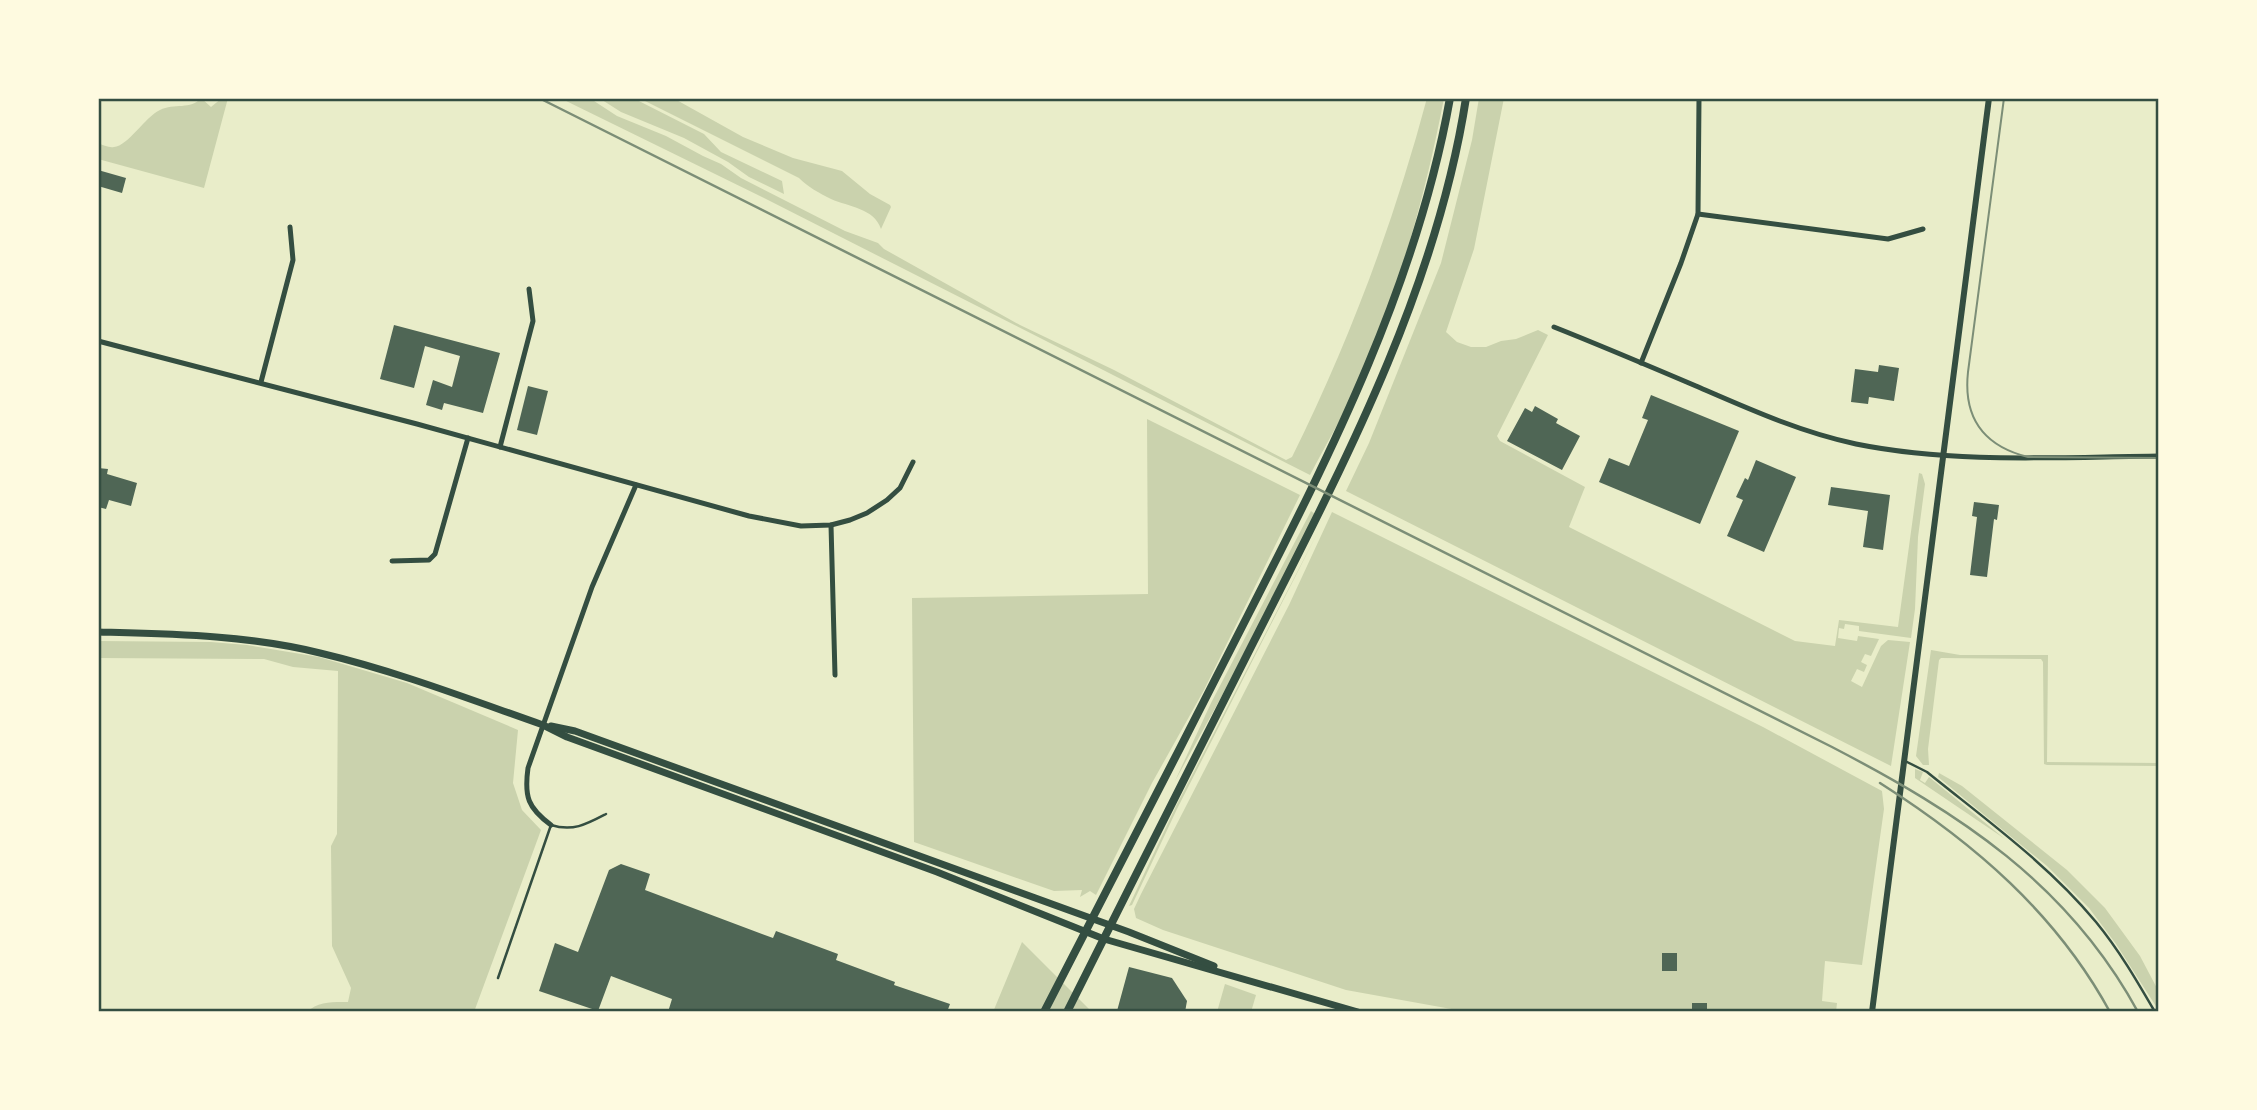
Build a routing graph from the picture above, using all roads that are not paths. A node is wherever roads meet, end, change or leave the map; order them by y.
1 (1450, 98) edge
2 (1466, 98) edge
3 (1699, 98) edge
4 (1989, 98) edge
5 (1698, 214) junction
6 (290, 227) dead end
7 (1923, 229) dead end
8 (529, 289) dead end
9 (1554, 327) dead end
10 (98, 341) edge
11 (1641, 363) junction
12 (261, 382) junction
13 (468, 438) junction
14 (500, 447) junction
15 (1943, 454) junction
16 (2159, 456) edge
17 (913, 463) dead end
18 (636, 485) junction
19 (831, 525) junction
20 (392, 561) dead end
21 (98, 632) edge
22 (835, 675) dead end
23 (543, 725) junction
24 (1905, 761) junction
25 (606, 814) dead end
26 (551, 825) junction
27 (1093, 919) junction
28 (1111, 925) junction
29 (1086, 931) junction
30 (1104, 939) junction
31 (1232, 975) junction
32 (498, 978) dead end
33 (1044, 1012) edge
34 (1067, 1012) edge
35 (1358, 1012) edge
36 (1872, 1012) edge
37 (2155, 1012) edge

1 - 27 main road
2 - 28 main road
3 - 5 street
4 - 15 street
5 - 7 street
5 - 11 street
6 - 12 street
8 - 14 street
9 - 11 street
10 - 12 street
11 - 15 street
12 - 13 street
13 - 14 street
13 - 20 street
14 - 18 street
15 - 16 street
15 - 24 street
17 - 19 street
18 - 19 street
18 - 23 street
19 - 22 street
21 - 23 main road
23 - 26 street
23 - 27 main road
23 - 29 main road
24 - 36 street
24 - 37 lane
25 - 26 lane
26 - 32 lane
27 - 28 main road
27 - 29 main road
28 - 30 main road
28 - 31 main road
29 - 30 main road
29 - 33 main road
30 - 31 main road
30 - 34 main road
31 - 35 main road

